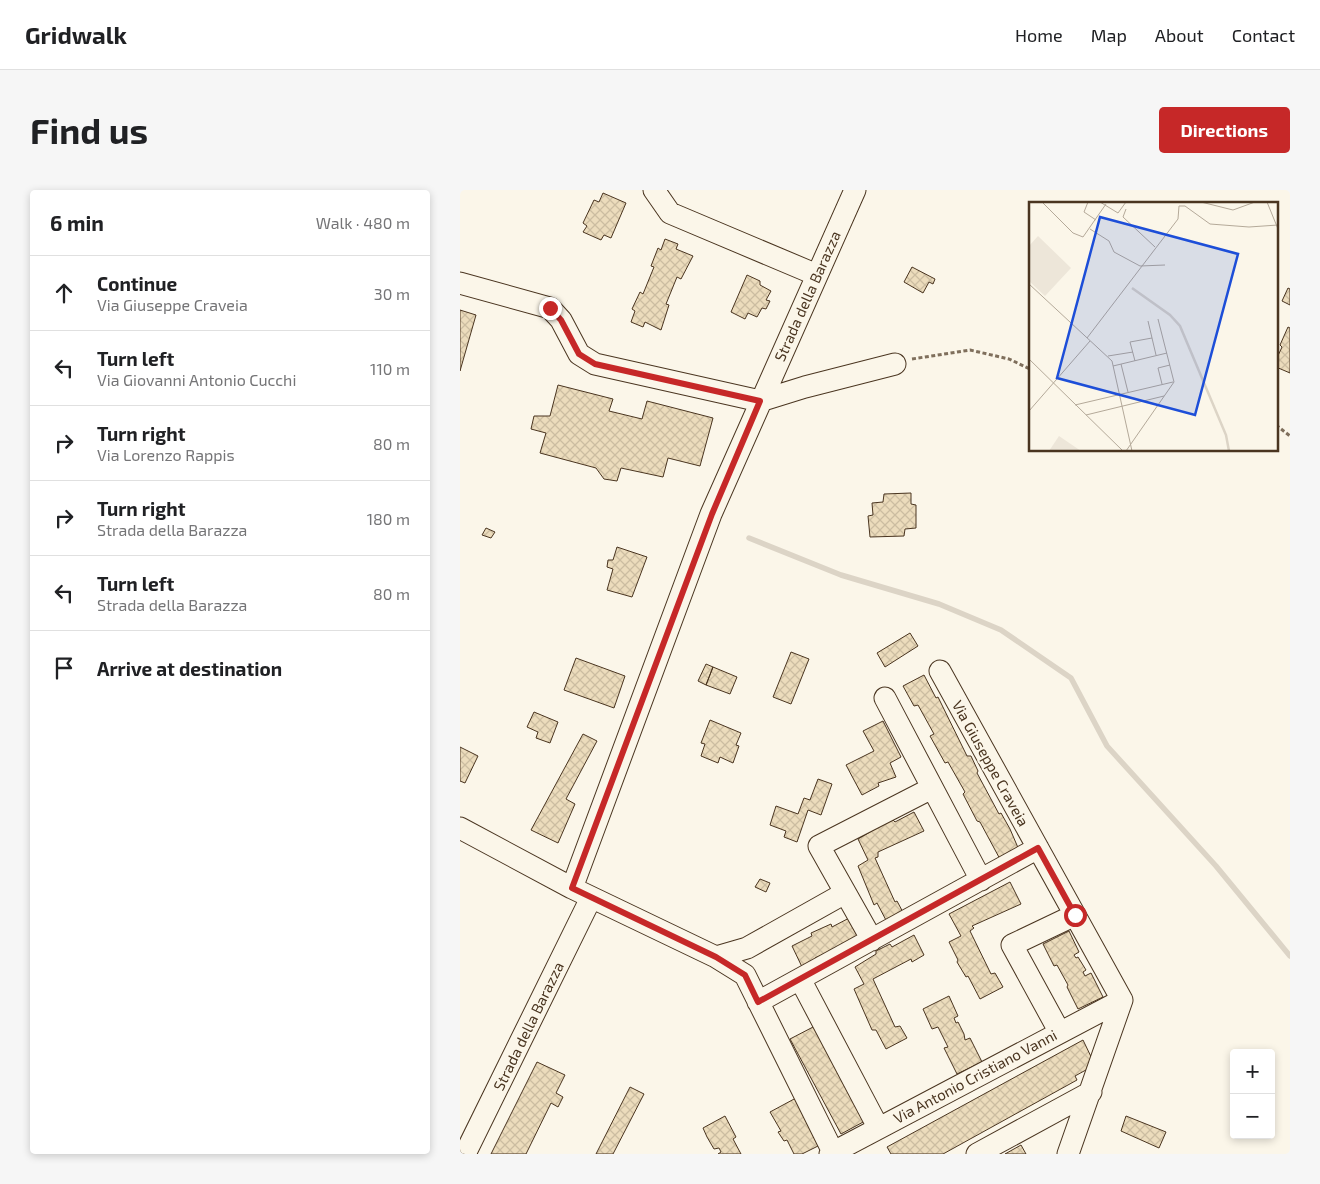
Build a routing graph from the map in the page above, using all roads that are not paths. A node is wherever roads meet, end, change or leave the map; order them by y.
1 (654, 190) edge
2 (855, 190) edge
3 (817, 275) junction
4 (460, 283) edge
5 (895, 364) road end
6 (760, 401) junction
7 (940, 671) dead end
8 (885, 698) dead end
9 (932, 788) junction
10 (460, 828) edge
11 (1038, 848) junction
12 (981, 880) junction
13 (572, 888) junction
14 (846, 893) junction
15 (592, 898) junction
16 (1075, 915) junction
17 (872, 940) junction
18 (716, 957) junction
19 (800, 979) junction
20 (1122, 1000) junction
21 (758, 1002) junction
22 (1059, 1032) junction
23 (1092, 1092) junction
24 (878, 1128) junction
25 (832, 1153) edge
26 (465, 1154) edge
27 (977, 1154) edge
28 (1068, 1154) edge

1 - 3 street
2 - 3 street, Strada della Barazza
3 - 6 street, Strada della Barazza
4 - 6 street
5 - 6 street
6 - 13 street, Strada della Barazza
7 - 11 street, Via Giuseppe Craveia
8 - 9 street
9 - 12 street
9 - 14 street
10 - 13 street
11 - 12 street
11 - 16 street, Via Giuseppe Craveia
12 - 17 street
13 - 15 street
14 - 17 street
14 - 18 street
15 - 18 street
15 - 26 street, Strada della Barazza
16 - 20 street, Via Giuseppe Craveia
16 - 22 street
17 - 19 street
18 - 21 street
19 - 21 street
19 - 24 street
20 - 22 street, Via Antonio Cristiano Vanni
20 - 23 street
21 - 25 street
22 - 24 street, Via Antonio Cristiano Vanni
23 - 27 street
23 - 28 street
24 - 25 street, Via Antonio Cristiano Vanni

